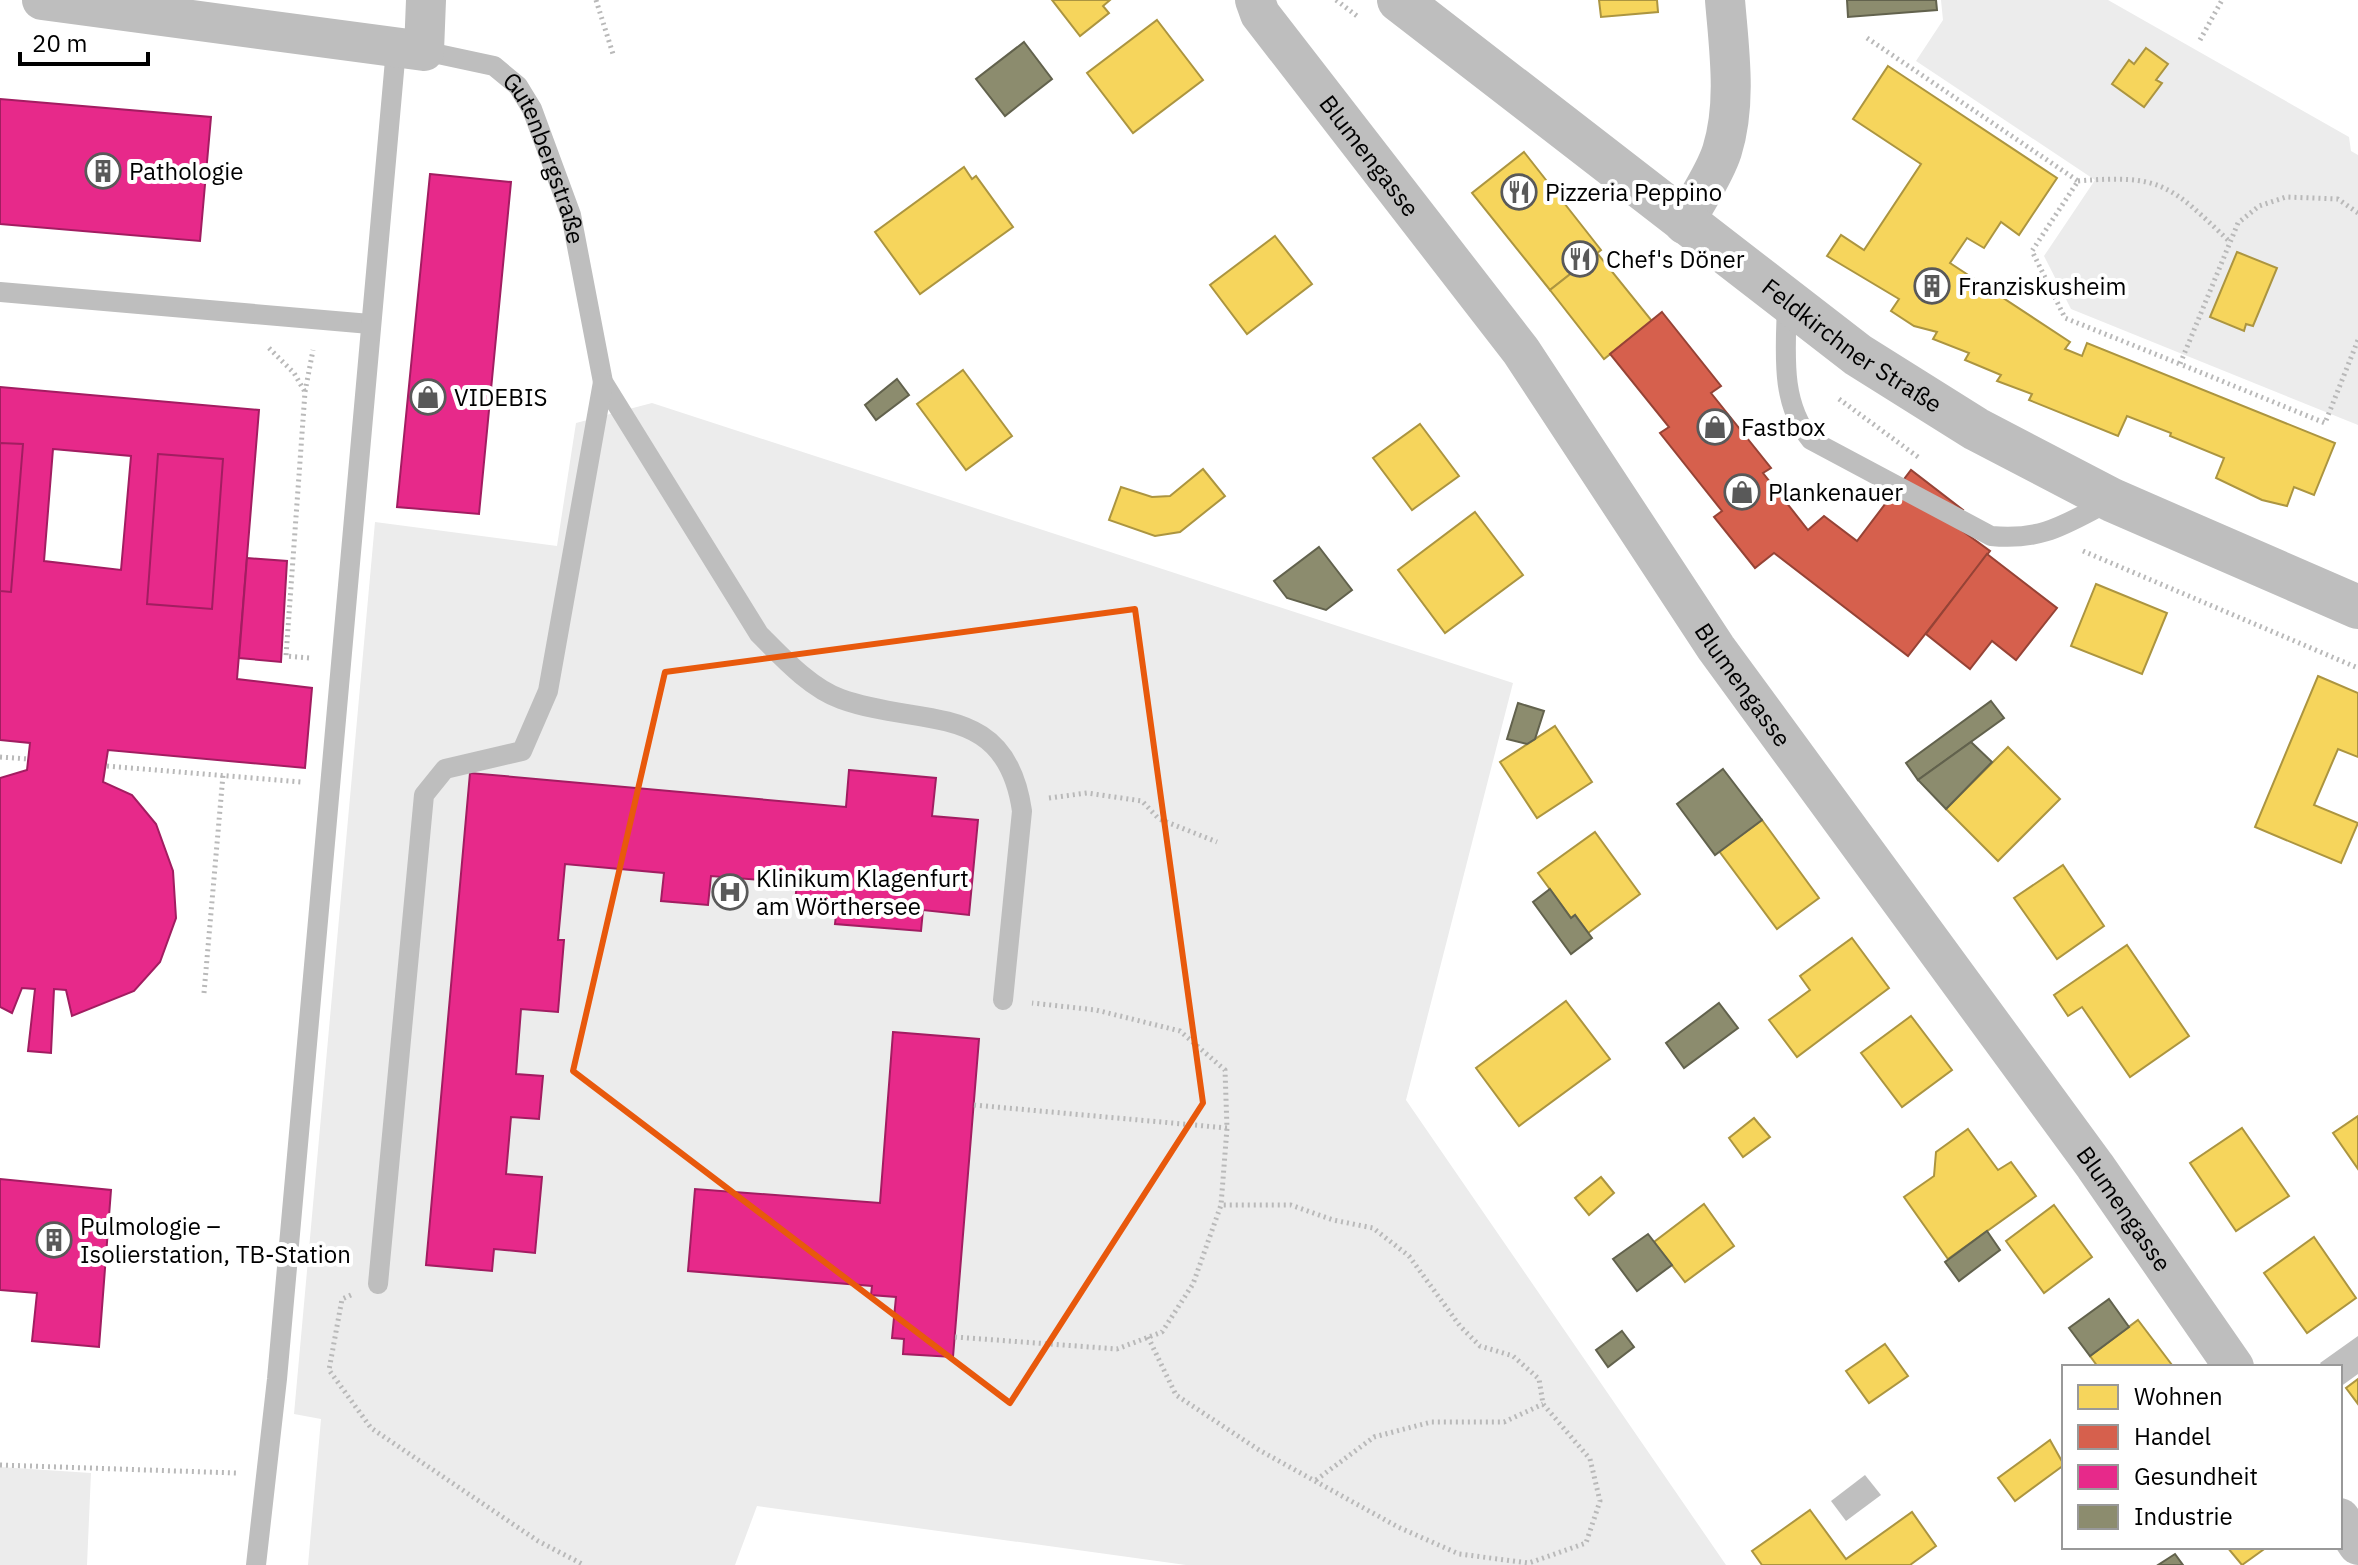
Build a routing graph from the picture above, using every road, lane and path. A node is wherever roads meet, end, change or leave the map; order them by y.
1 (42, 0) edge
2 (426, 0) edge
3 (596, 0) edge
4 (1255, 0) edge
5 (1399, 0) edge
6 (1725, 0) edge
7 (2222, 0) edge
8 (1867, 38) dead end
9 (2200, 40) dead end
10 (410, 50) junction
11 (613, 54) dead end
12 (2078, 181) junction
13 (2358, 213) edge
14 (1684, 224) junction
15 (2230, 242) junction
16 (0, 292) edge
17 (1787, 302) junction
18 (370, 324) junction
19 (2358, 340) edge
20 (2180, 364) junction
21 (603, 382) junction
22 (2112, 500) junction
23 (2358, 607) edge
24 (0, 757) edge
25 (29, 759) dead end
26 (107, 766) dead end
27 (223, 775) junction
28 (330, 785) junction
29 (1020, 802) junction
30 (1217, 842) dead end
31 (204, 993) dead end
32 (1003, 1000) joint
33 (974, 1105) dead end
34 (1227, 1128) junction
35 (1221, 1205) junction
36 (378, 1284) joint
37 (955, 1337) dead end
38 (1148, 1337) junction
39 (2233, 1365) edge
40 (1543, 1404) junction
41 (0, 1465) edge
42 (265, 1474) junction
43 (1316, 1480) junction
44 (2342, 1521) edge
45 (2358, 1545) edge
46 (256, 1565) edge
47 (584, 1565) edge

1 - 10 street
2 - 10 street
3 - 11 path
4 - 39 street, Blumengasse
5 - 14 main road, Feldkirchner Straße
6 - 14 street
7 - 9 path
8 - 12 path
10 - 18 lane
10 - 21 lane, Gutenbergstraße
12 - 15 path
12 - 20 path
13 - 15 path
14 - 17 main road, Feldkirchner Straße
15 - 20 path
16 - 18 lane
17 - 22 main road, Feldkirchner Straße
17 - 22 lane
18 - 28 lane
19 - 20 path
21 - 29 lane
21 - 36 lane
22 - 23 main road, Feldkirchner Straße
24 - 25 path
26 - 27 path
27 - 28 path
27 - 31 path
28 - 42 lane
29 - 30 path
29 - 32 lane
32 - 34 path
33 - 34 path
34 - 35 path
35 - 38 path
35 - 40 path
36 - 47 path
37 - 38 path
38 - 43 path
40 - 43 path
40 - 43 path
41 - 42 path
42 - 46 lane
44 - 45 street

